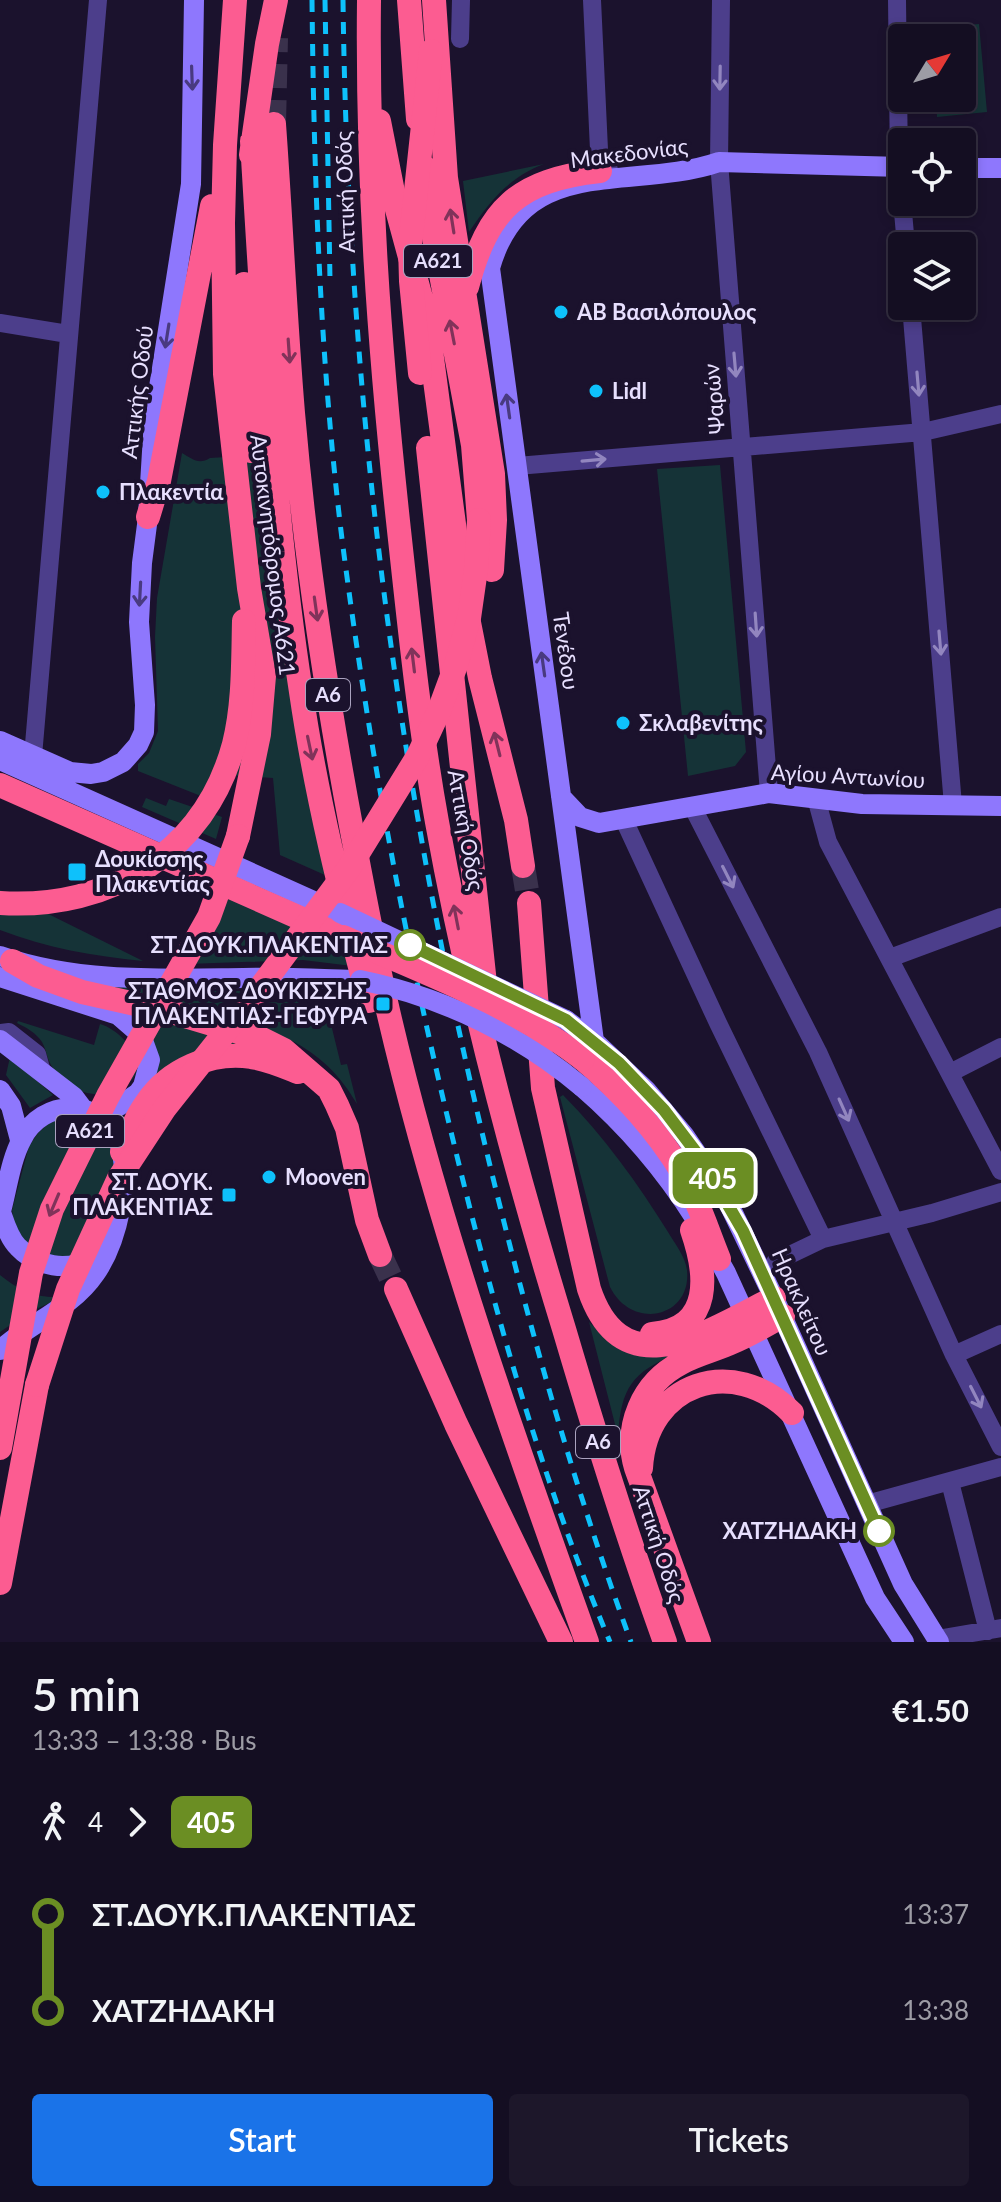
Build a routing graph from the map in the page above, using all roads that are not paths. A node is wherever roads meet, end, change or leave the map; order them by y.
1 (98, 0) edge
2 (194, 0) edge
3 (235, 0) edge
4 (276, 0) edge
5 (369, 0) edge
6 (409, 0) edge
7 (434, 0) edge
8 (461, 0) edge
9 (592, 0) edge
10 (721, 0) edge
11 (897, 0) edge
12 (460, 39) dead end
13 (368, 64) junction
14 (274, 124) tunnel mouth
15 (899, 128) edge
16 (252, 141) junction
17 (225, 145) junction
18 (719, 162) junction
19 (888, 166) edge
20 (976, 168) edge
21 (1001, 168) edge
22 (600, 171) junction
23 (490, 268) joint
24 (466, 293) junction
25 (912, 320) edge
26 (0, 323) edge
27 (68, 334) junction
28 (1001, 414) edge
29 (923, 432) junction
30 (742, 448) junction
31 (517, 466) junction
32 (148, 517) junction
33 (487, 520) junction
34 (254, 620) junction
35 (0, 741) edge
36 (33, 756) junction
37 (0, 760) edge
38 (0, 785) edge
39 (769, 793) junction
40 (561, 797) junction
41 (816, 798) junction
42 (953, 805) junction
43 (1001, 806) edge
44 (693, 808) junction
45 (624, 820) junction
46 (523, 866) tunnel mouth
47 (0, 903) edge
48 (529, 903) tunnel mouth
49 (1001, 917) edge
50 (341, 925) junction
51 (890, 958) junction
52 (4, 965) edge
53 (1, 1041) edge
54 (1001, 1047) edge
55 (588, 1050) junction
56 (950, 1073) junction
57 (493, 1075) junction
58 (319, 1080) junction
59 (0, 1090) edge
60 (89, 1111) junction
61 (413, 1111) junction
62 (20, 1140) junction
63 (122, 1152) junction
64 (1001, 1171) edge
65 (1001, 1192) edge
66 (681, 1197) junction
67 (0, 1213) edge
68 (894, 1221) junction
69 (823, 1239) junction
70 (112, 1241) junction
71 (380, 1255) tunnel mouth
72 (719, 1259) junction
73 (775, 1262) dead end
74 (396, 1289) tunnel mouth
75 (778, 1307) junction
76 (597, 1309) junction
77 (749, 1322) junction
78 (1001, 1334) edge
79 (0, 1350) edge
80 (954, 1355) junction
81 (792, 1413) junction
82 (1001, 1447) edge
83 (0, 1448) edge
84 (1001, 1467) edge
85 (641, 1482) junction
86 (950, 1482) junction
87 (867, 1504) junction
88 (0, 1583) edge
89 (995, 1630) edge
90 (938, 1641) edge
91 (561, 1642) edge
92 (587, 1642) edge
93 (665, 1642) edge
94 (699, 1642) edge
95 (904, 1642) edge

1 - 27 street
2 -> 32 main road, Αττικής Οδού
3 - 17 highway, Αυτοκινητόδρομος Α621
4 - 16 highway
5 - 13 highway, Αττική Οδός / Α6
33 -> 6 highway, Α621
24 -> 7 highway
7 - 57 highway, bridge
8 - 12 street
9 - 22 street
10 -> 18 street, Ψαρών
11 - 15 street
46 -> 13 highway
57 -> 13 highway, Αττική Οδός / Α6
14 -> 61 highway, Α6
16 - 34 highway
16 -> 61 highway
17 - 32 highway
17 - 34 highway, Αυτοκινητόδρομος Α621
18 - 19 main road, Μακεδονίας
18 - 22 street, Μακεδονίας
18 - 23 main road, Μακεδονίας
18 -> 30 street, Ψαρών
20 - 21 main road
22 - 24 highway
31 -> 23 main road, Τενέδου
24 - 33 highway
25 -> 29 street
26 - 27 street
27 - 36 street
28 - 29 street
29 - 30 street
29 -> 42 street
31 -> 30 street
30 -> 39 street, Ψαρών
40 -> 31 main road, Τενέδου
32 -> 36 main road, Αττικής Οδού
33 - 88 highway, Α621, bridge
34 - 47 highway, bridge
34 -> 83 highway, Αυτοκινητόδρομος Α621 / Α621, bridge
35 - 36 main road
37 - 50 main road
38 - 50 highway
39 - 41 main road, Αγίου Αντωνίου
39 - 44 main road, Αγίου Αντωνίου
40 - 45 main road, Αγίου Αντωνίου
40 - 55 main road, Τενέδου
41 - 42 main road, Αγίου Αντωνίου
41 - 51 street
42 - 43 main road, Αγίου Αντωνίου
44 - 45 main road, Αγίου Αντωνίου
44 -> 68 street
45 - 69 street
48 - 76 highway
49 - 51 street
50 - 55 highway, bridge
50 - 55 main road, Ηρακλείτου, bridge
51 - 56 street
52 - 58 highway
52 - 60 main road
52 - 66 main road, bridge
53 - 60 main road
54 - 56 street
55 - 72 highway
55 - 75 main road, Ηρακλείτου
56 - 64 street
57 - 93 highway, Αττική Οδός / Α6
58 - 63 highway
58 - 71 highway
59 - 62 main road
60 - 62 main road
60 - 63 main road
61 - 92 highway, Α6
62 - 67 main road
63 - 70 main road
65 - 68 street
66 - 72 main road
66 - 76 highway
67 - 70 main road
68 - 69 street
68 - 80 street
69 - 73 street
70 - 79 main road
72 - 77 main road
74 - 91 highway
75 - 77 highway
75 - 87 main road, Ηρακλείτου
76 - 77 highway
77 - 81 main road
77 - 85 highway
78 - 80 street
80 -> 82 street
81 - 85 highway
81 - 95 main road
84 - 86 street
85 - 94 highway
86 - 87 street
86 - 89 street
87 - 90 main road, Ηρακλείτου
89 - 90 street

